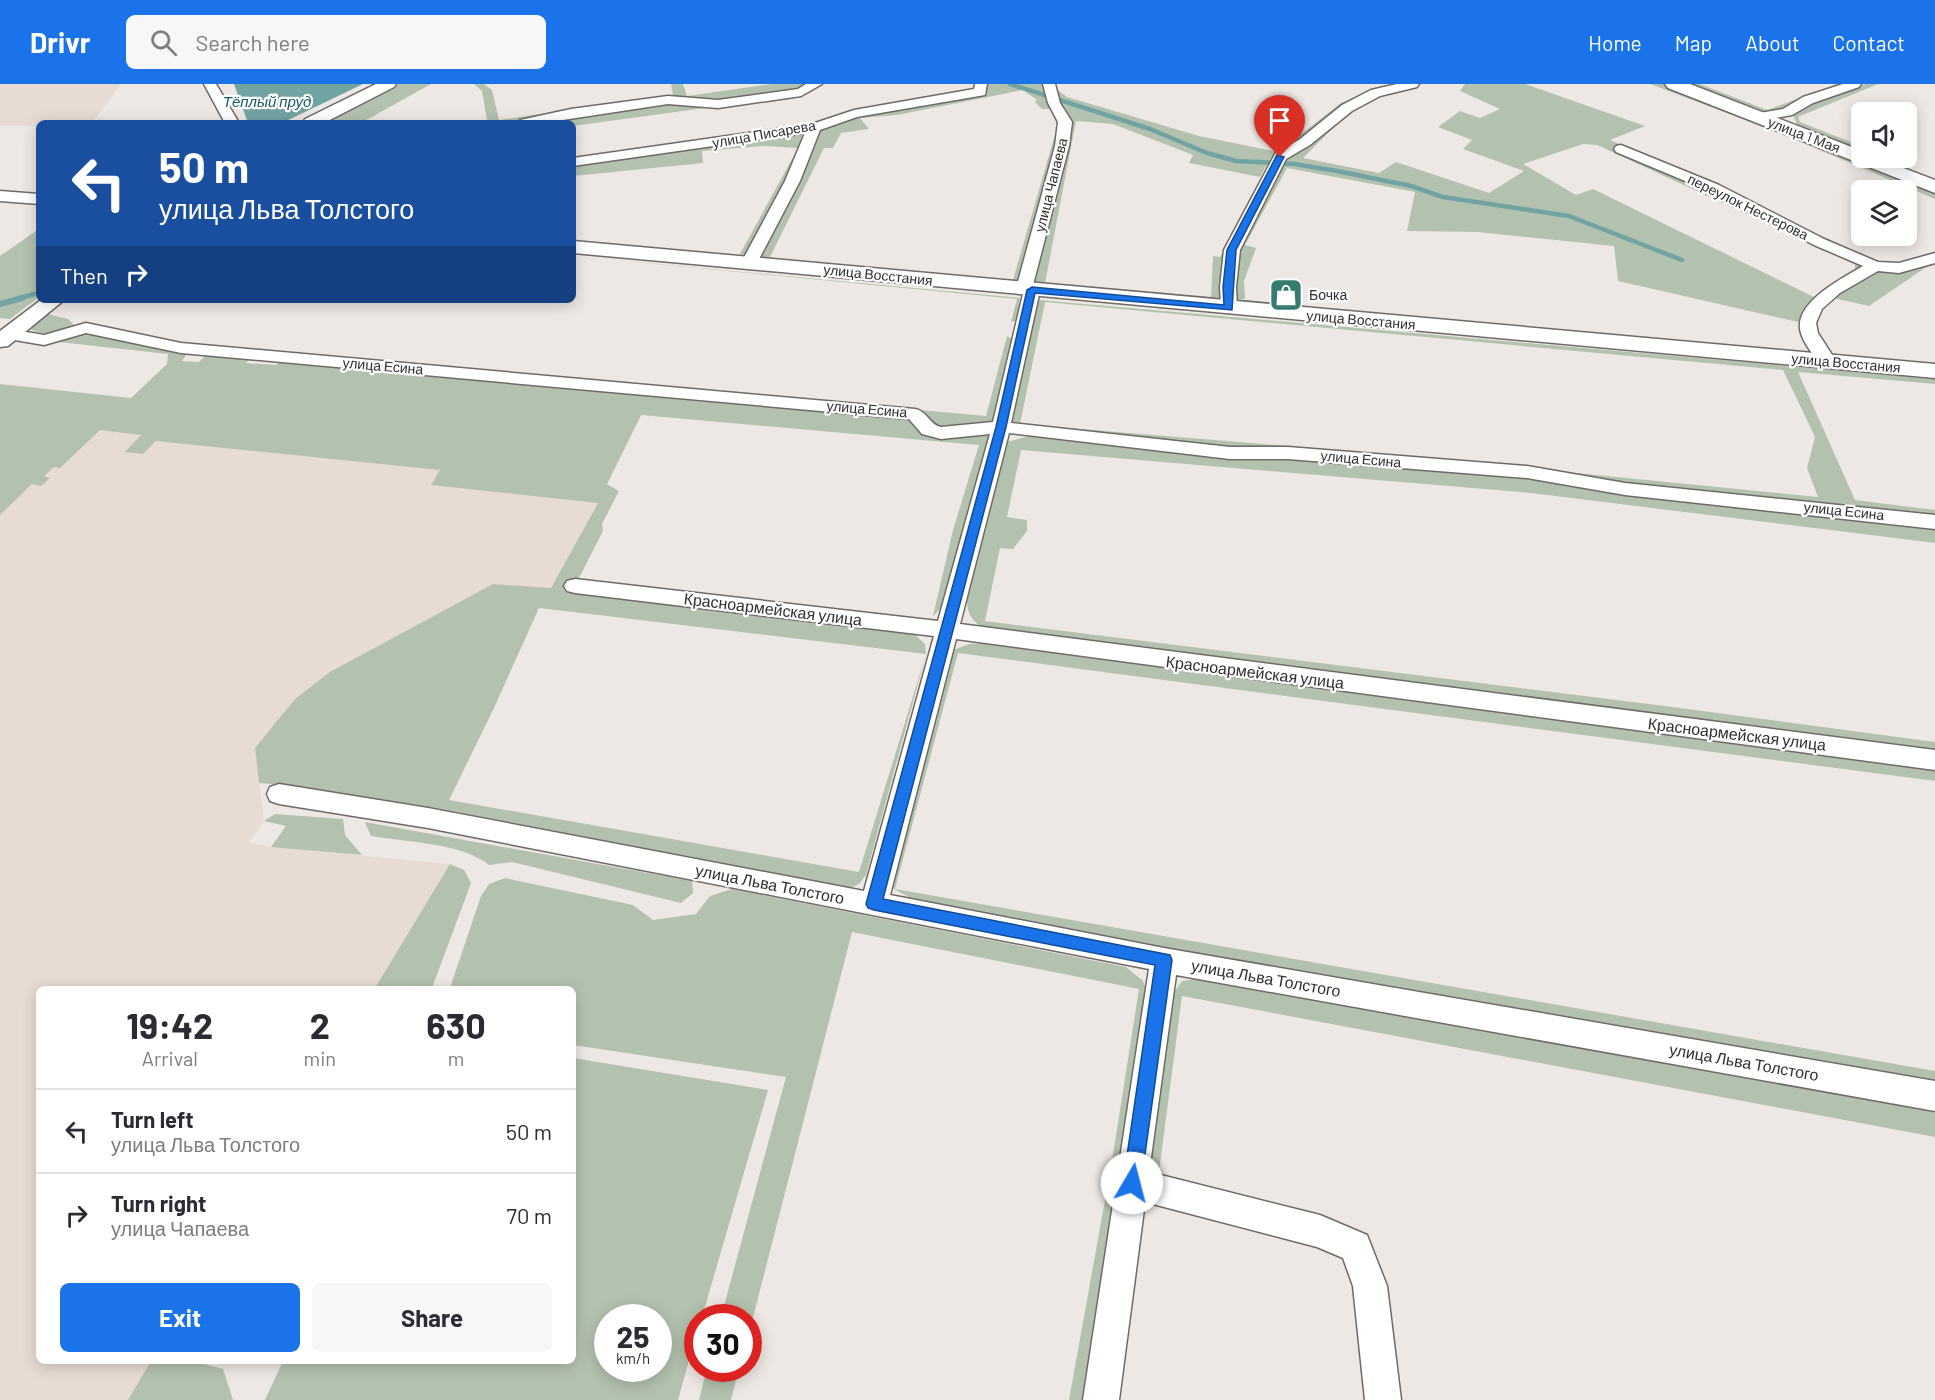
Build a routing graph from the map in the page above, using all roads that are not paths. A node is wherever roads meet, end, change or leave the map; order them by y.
1 (210, 84) edge
2 (388, 84) edge
3 (816, 84) edge
4 (981, 84) edge
5 (1049, 84) edge
6 (1413, 84) edge
7 (1674, 84) edge
8 (1855, 84) edge
9 (1759, 117) junction
10 (230, 120) edge
11 (317, 120) edge
12 (539, 120) edge
13 (814, 128) junction
14 (1621, 149) dead end
15 (576, 162) edge
16 (1935, 187) edge
17 (0, 196) edge
18 (36, 199) edge
19 (576, 247) edge
20 (1935, 258) edge
21 (749, 263) junction
22 (1875, 266) junction
23 (1028, 289) junction
24 (50, 303) edge
25 (1229, 308) junction
26 (4, 338) edge
27 (1827, 361) junction
28 (1935, 371) edge
29 (1001, 427) junction
30 (1935, 522) edge
31 (575, 586) dead end
32 (948, 630) junction
33 (1935, 760) edge
34 (279, 794) dead end
35 (874, 904) junction
36 (1164, 960) junction
37 (1935, 1096) edge
38 (1132, 1183) junction
39 (1101, 1400) edge
40 (1383, 1400) edge

1 - 10 street
2 - 11 street
3 - 12 street
4 - 13 street, улица Писарева
5 - 23 street, улица Чапаева
6 - 25 street
7 - 9 main road, улица 1 Мая
8 - 9 street
9 - 16 main road, улица 1 Мая
13 - 15 street, улица Писарева
13 - 21 street
14 - 22 street, переулок Нестерова
17 - 18 street
19 - 21 street, улица Восстания
20 - 22 street, переулок Нестерова
21 - 23 street, улица Восстания
22 - 27 street
23 - 25 street, улица Восстания
23 - 29 street, улица Чапаева
24 - 26 street
25 - 27 street, улица Восстания
26 - 29 street, улица Есина
27 - 28 street, улица Восстания
29 - 30 street, улица Есина
29 - 32 street, улица Чапаева
31 - 32 street, Красноармейская улица
32 - 33 street, Красноармейская улица
32 - 35 street, улица Чапаева
34 - 35 street, улица Льва Толстого
35 - 36 street, улица Льва Толстого
36 - 37 street, улица Льва Толстого
36 - 38 street
38 - 39 street
38 - 40 street

